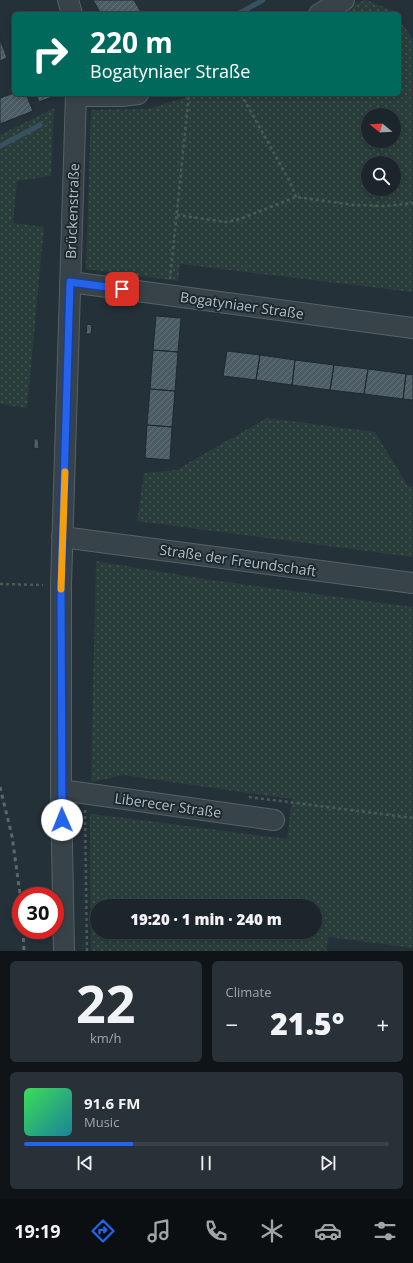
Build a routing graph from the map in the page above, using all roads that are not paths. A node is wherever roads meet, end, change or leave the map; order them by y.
1 (68, 0) edge
2 (344, 0) edge
3 (71, 12) edge
4 (323, 12) edge
5 (76, 96) edge
6 (70, 282) junction
7 (413, 328) edge
8 (62, 537) junction
9 (413, 583) edge
10 (61, 790) junction
11 (274, 820) dead end
12 (64, 951) edge

1 - 3 street
2 - 4 street
5 - 6 street, Brückenstraße
6 - 7 street, Bogatyniaer Straße
6 - 8 street, Brückenstraße
8 - 9 street, Straße der Freundschaft
8 - 10 street, Brückenstraße
10 - 11 street, Liberecer Straße
10 - 12 street, Brückenstraße

